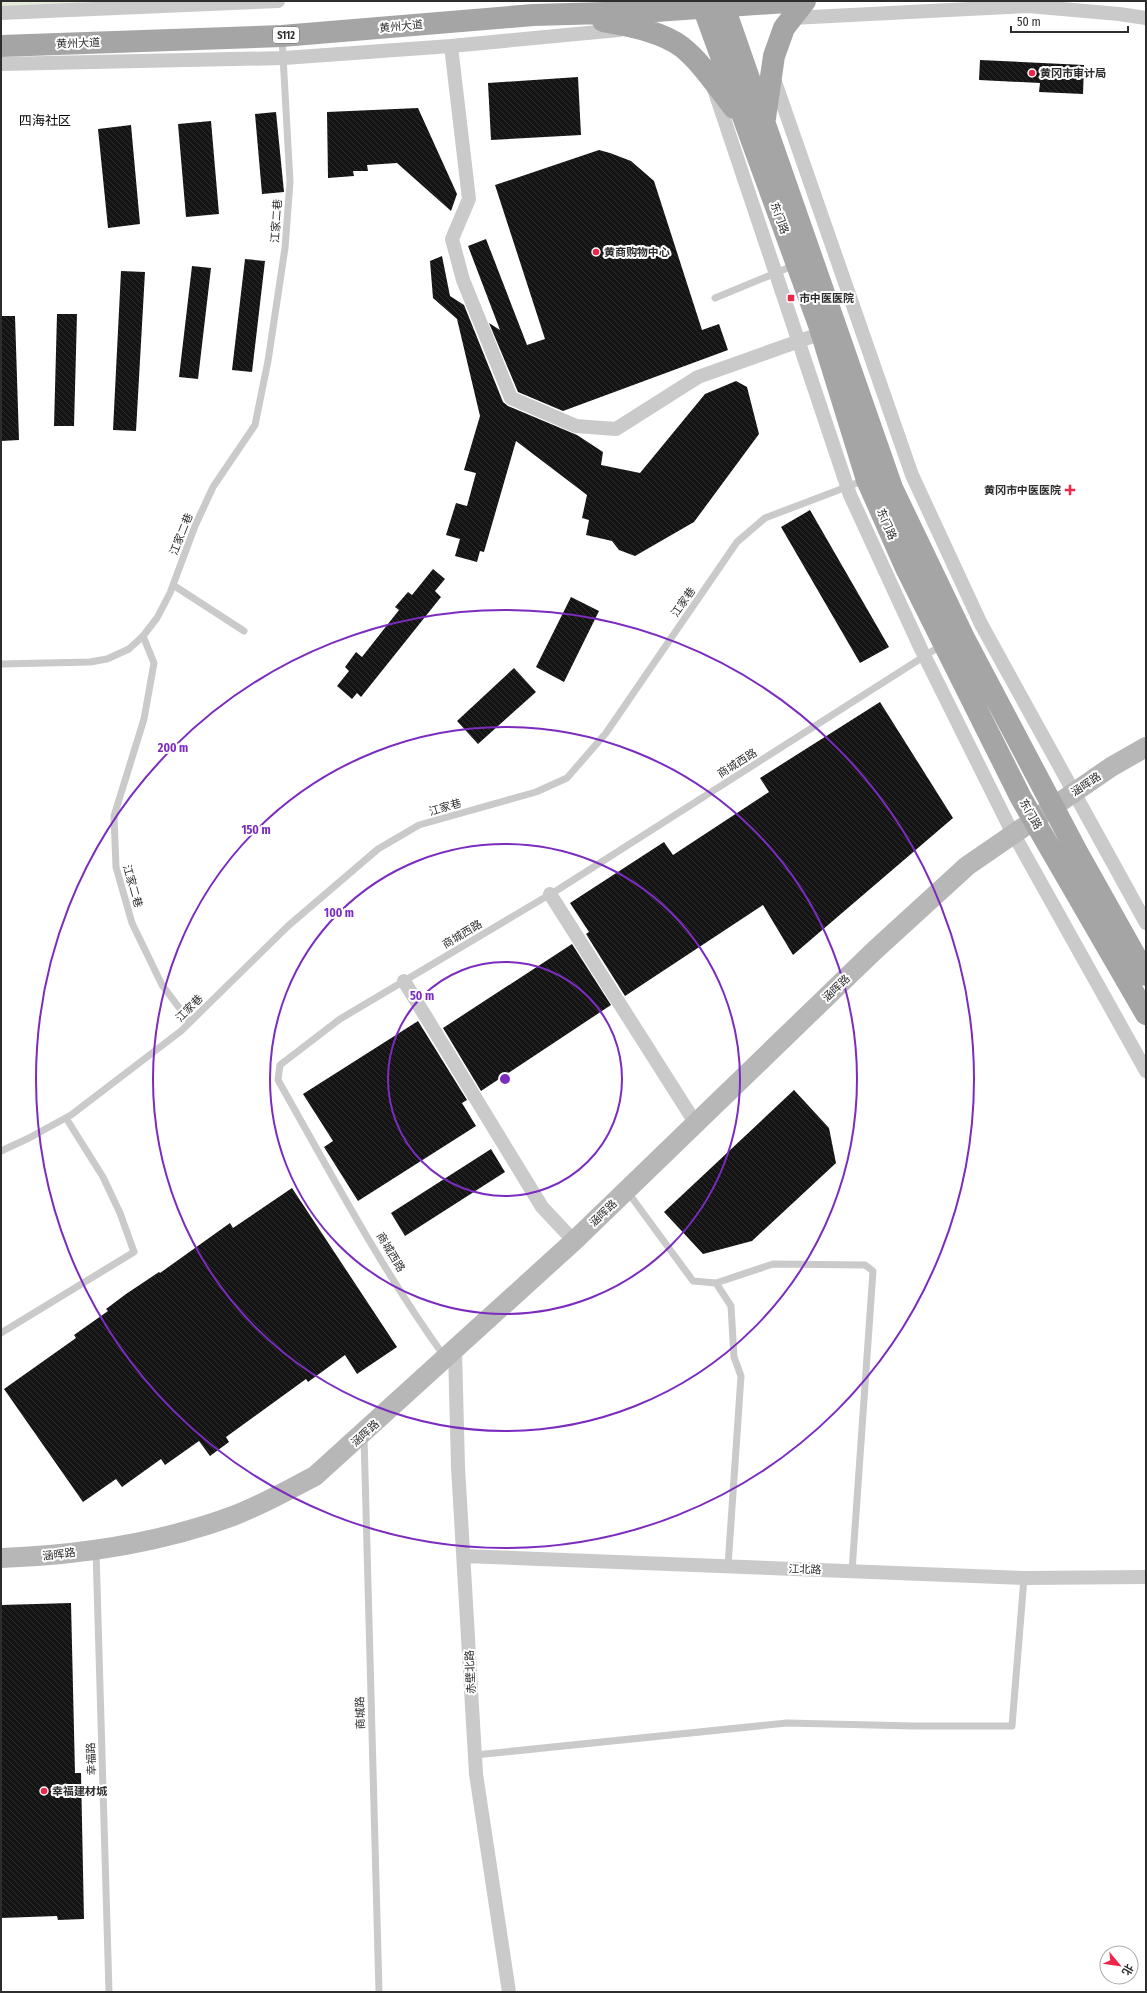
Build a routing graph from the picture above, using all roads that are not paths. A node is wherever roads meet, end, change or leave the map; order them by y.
1 (278, 1) edge
2 (515, 1) edge
3 (713, 4) edge
4 (799, 7) edge
5 (1, 13) edge
6 (570, 14) junction
7 (1146, 18) edge
8 (635, 28) junction
9 (1, 33) edge
10 (282, 36) junction
11 (1, 46) edge
12 (451, 46) junction
13 (284, 58) junction
14 (1, 64) edge
15 (772, 72) junction
16 (710, 78) junction
17 (756, 123) junction
18 (797, 264) junction
19 (776, 273) junction
20 (715, 298) dead end
21 (822, 333) junction
22 (798, 341) junction
23 (867, 480) junction
24 (847, 487) junction
25 (173, 585) junction
26 (244, 631) dead end
27 (143, 636) junction
28 (945, 644) junction
29 (924, 656) junction
30 (1, 664) edge
31 (1146, 747) edge
32 (1074, 791) junction
33 (1053, 806) junction
34 (1033, 819) junction
35 (1013, 834) junction
36 (550, 894) junction
37 (1146, 923) edge
38 (1146, 975) edge
39 (404, 981) junction
40 (1146, 1014) edge
41 (190, 1022) junction
42 (1146, 1071) edge
43 (66, 1118) junction
44 (696, 1124) junction
45 (1, 1151) edge
46 (627, 1191) junction
47 (574, 1241) junction
48 (716, 1282) junction
49 (1, 1334) edge
50 (450, 1354) junction
51 (364, 1434) junction
52 (96, 1549) junction
53 (464, 1556) junction
54 (1, 1558) edge
55 (728, 1566) junction
56 (852, 1571) junction
57 (1146, 1577) edge
58 (1024, 1578) junction
59 (475, 1755) junction
60 (108, 1992) edge
61 (379, 1992) edge
62 (509, 1992) edge

1 - 5 street
2 - 9 main road, 黄州大道 / S112
3 - 4 main road, 黄州大道 / S112
3 - 6 main road, 黄州大道 / S112
3 - 17 main road, 东门路
4 - 7 street
4 - 15 main road
6 - 8 main road
6 - 10 main road, 黄州大道 / S112
8 - 12 street
8 - 16 main road
10 - 11 main road, 黄州大道 / S112
10 - 13 lane, 江家二巷
12 - 13 street
12 - 22 street
13 - 14 street
13 - 25 lane, 江家二巷
15 - 17 main road
15 - 32 street
16 - 17 main road
16 - 19 street
17 - 18 main road, 东门路
17 - 33 main road, 东门路
18 - 19 lane
18 - 21 main road, 东门路
19 - 20 lane
19 - 22 street
21 - 22 street
21 - 23 main road, 东门路
22 - 24 street
23 - 24 lane, 江家巷
23 - 28 main road, 东门路
24 - 29 street
24 - 41 lane, 江家巷
25 - 26 lane
25 - 27 lane, 江家二巷
27 - 30 lane
27 - 41 lane, 江家二巷
28 - 29 lane, 商城西路
28 - 34 main road, 东门路
29 - 35 street
29 - 36 lane, 商城西路
31 - 32 street, 涵晖路
32 - 33 street, 涵晖路
32 - 37 street
33 - 34 street, 涵晖路
33 - 38 main road, 东门路
34 - 35 street, 涵晖路
34 - 40 main road, 东门路
35 - 42 street
35 - 44 street, 涵晖路
36 - 39 lane, 商城西路
36 - 44 street
39 - 47 street
39 - 50 lane, 商城西路
41 - 43 lane, 江家巷
43 - 45 lane, 江家巷
43 - 49 lane
44 - 46 street, 涵晖路
46 - 47 street, 涵晖路
46 - 48 lane
47 - 50 street, 涵晖路
48 - 55 lane
48 - 56 lane
50 - 51 street, 涵晖路
50 - 53 street, 赤壁北路
51 - 52 street, 涵晖路
51 - 61 lane, 商城路
52 - 54 street, 涵晖路
52 - 60 lane, 幸福路
53 - 55 street, 江北路
53 - 59 street, 赤壁北路
55 - 56 street, 江北路
56 - 58 street, 江北路
57 - 58 street, 江北路
58 - 59 lane
59 - 62 street, 赤壁北路

